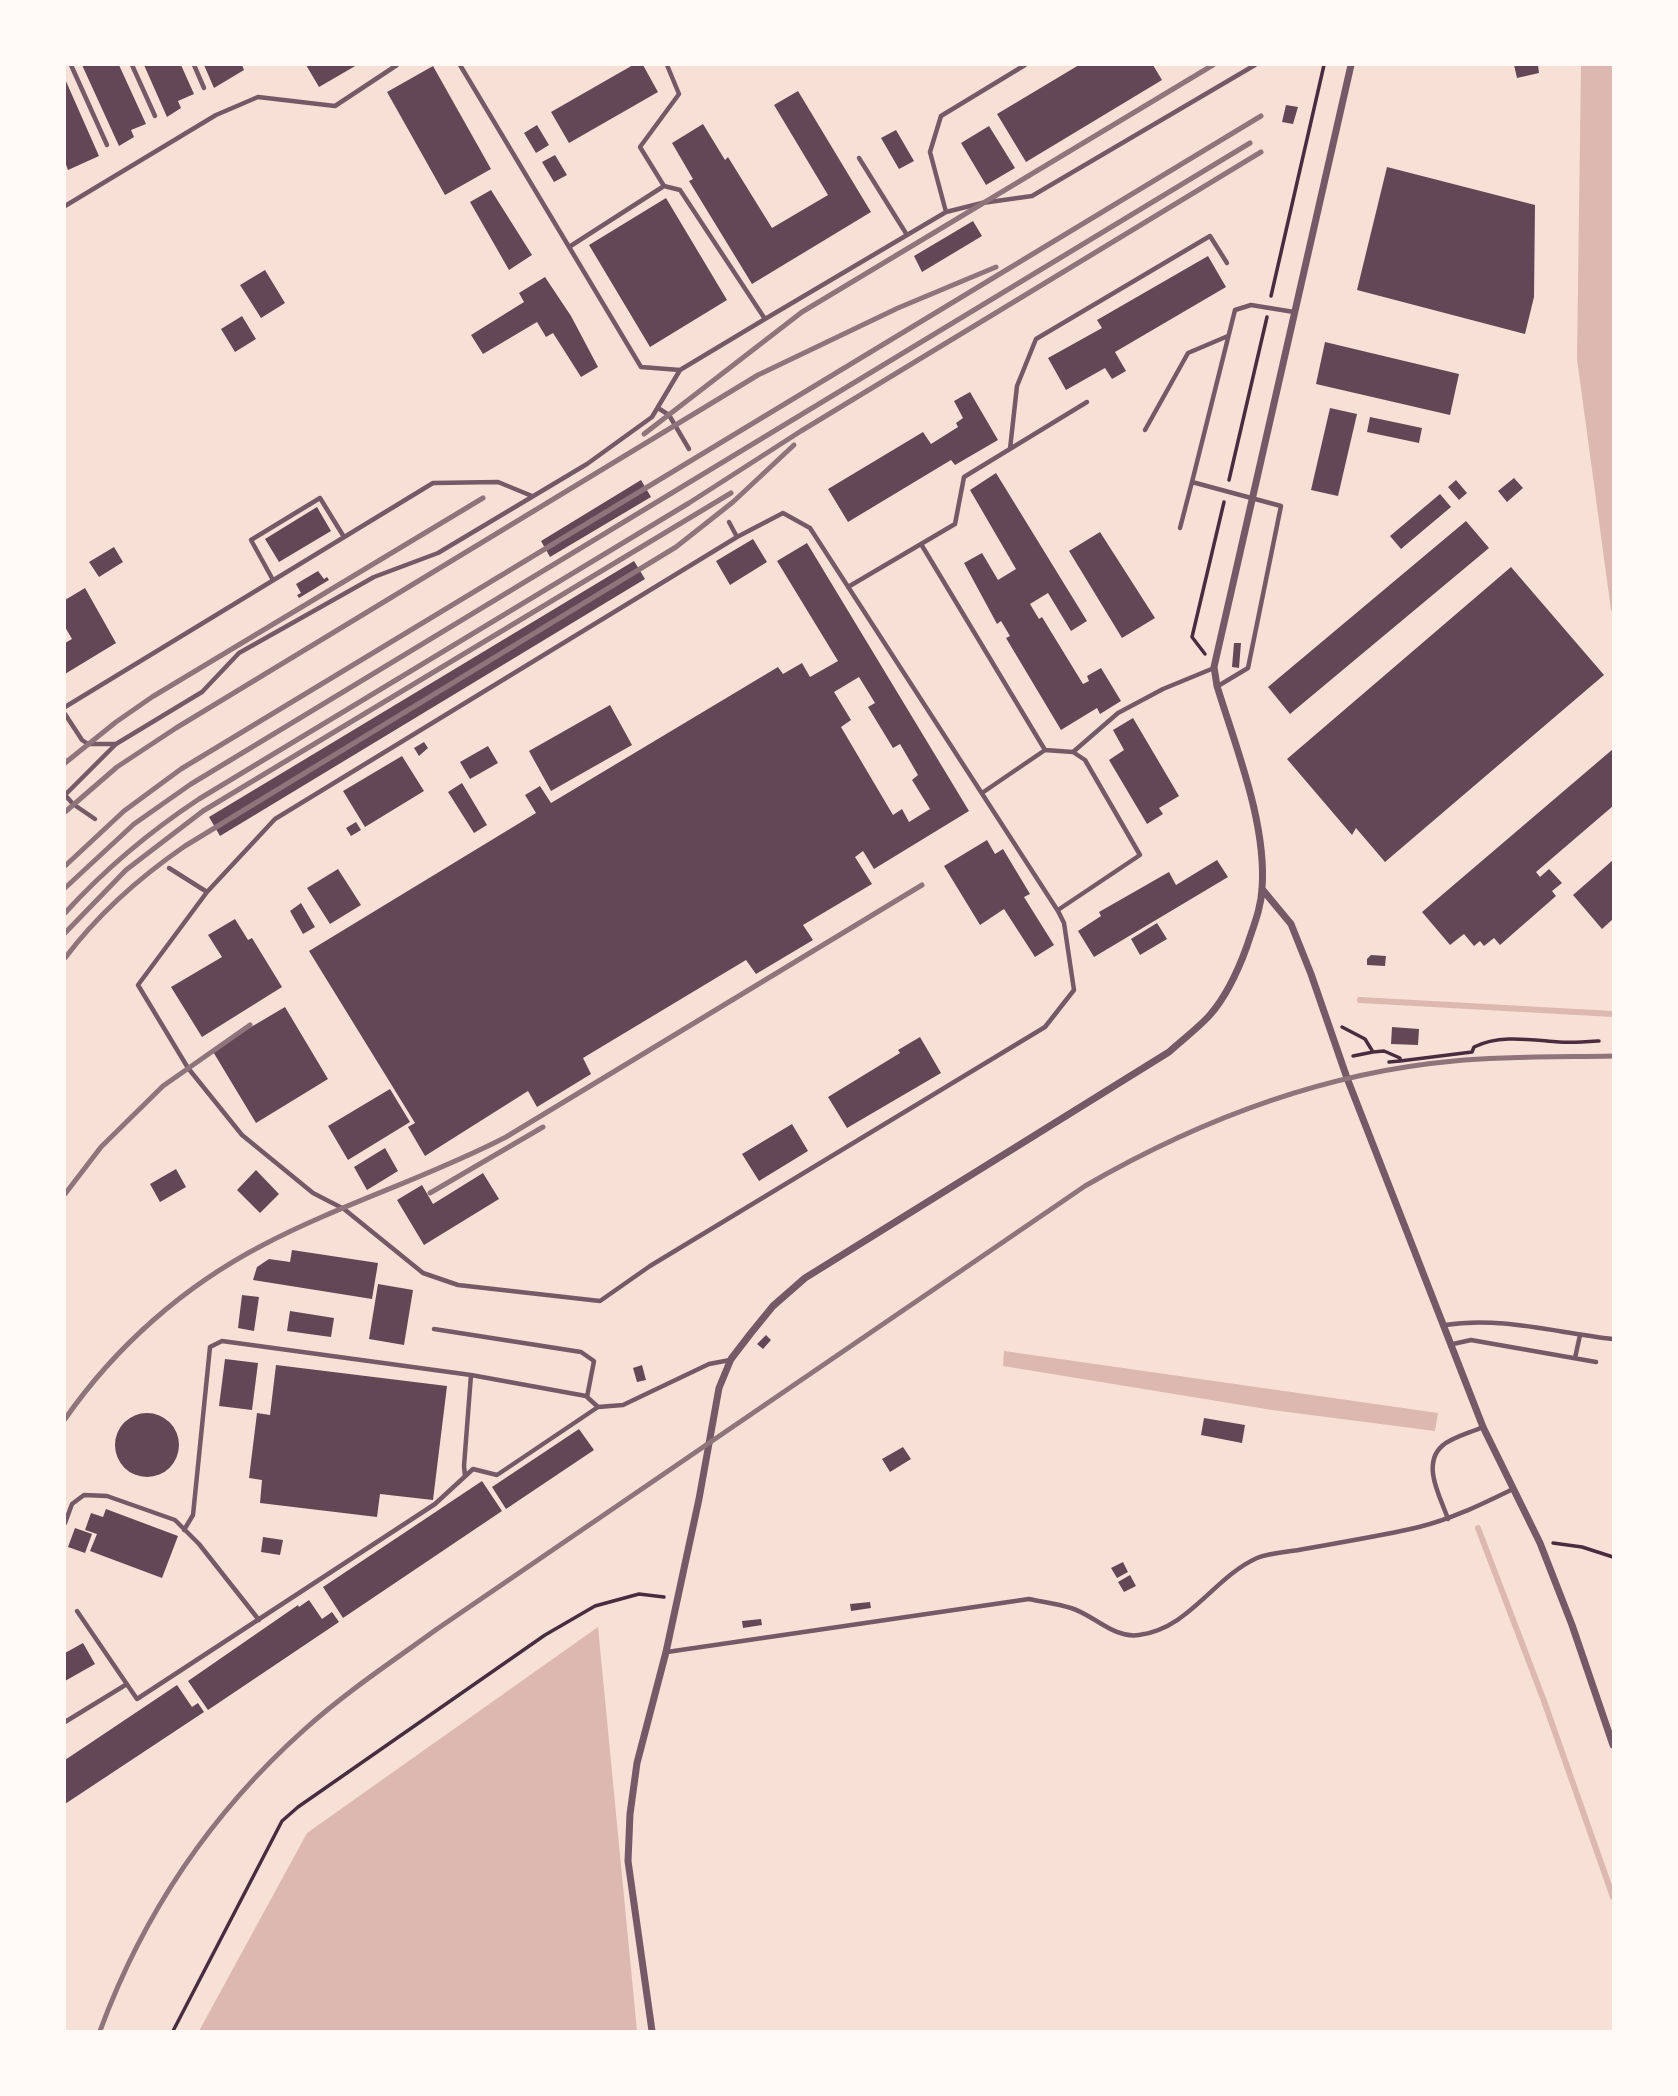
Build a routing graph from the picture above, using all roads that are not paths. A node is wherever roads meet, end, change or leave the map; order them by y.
1 (71, 65) edge
2 (132, 65) edge
3 (194, 65) edge
4 (397, 65) edge
5 (460, 65) edge
6 (667, 65) edge
7 (1025, 65) edge
8 (1255, 65) edge
9 (1352, 65) edge
10 (204, 88) dead end
11 (155, 116) dead end
12 (107, 145) dead end
13 (859, 158) dead end
14 (664, 186) junction
15 (65, 206) edge
16 (946, 212) junction
17 (907, 235) junction
18 (569, 247) junction
19 (1227, 263) dead end
20 (1294, 312) junction
21 (765, 319) junction
22 (1228, 336) junction
23 (680, 370) junction
24 (1087, 402) dead end
25 (658, 408) junction
26 (1146, 430) dead end
27 (689, 449) dead end
28 (1010, 449) junction
29 (1192, 482) junction
30 (533, 496) junction
31 (1253, 499) junction
32 (729, 522) dead end
33 (1180, 528) dead end
34 (344, 537) junction
35 (737, 537) junction
36 (921, 544) junction
37 (272, 580) junction
38 (848, 587) junction
39 (1214, 667) junction
40 (1217, 686) junction
41 (65, 707) edge
42 (65, 715) edge
43 (116, 744) junction
44 (1045, 750) junction
45 (1073, 752) junction
46 (982, 793) junction
47 (65, 795) edge
48 (95, 819) dead end
49 (169, 868) dead end
50 (1262, 889) junction
51 (207, 892) junction
52 (1058, 911) junction
53 (1445, 1325) junction
54 (434, 1329) dead end
55 (1580, 1335) junction
56 (1613, 1339) edge
57 (1453, 1344) junction
58 (1575, 1358) junction
59 (731, 1359) junction
60 (1596, 1362) dead end
61 (471, 1375) junction
62 (587, 1397) junction
63 (598, 1407) junction
64 (1483, 1427) junction
65 (465, 1476) junction
66 (1513, 1489) junction
67 (1448, 1519) junction
68 (65, 1523) edge
69 (184, 1530) junction
70 (77, 1611) dead end
71 (259, 1620) junction
72 (666, 1652) junction
73 (127, 1684) junction
74 (65, 1722) edge
75 (1613, 1745) edge
76 (652, 2031) edge

1 - 12 lane
2 - 11 lane
3 - 10 lane
4 - 15 lane
5 - 18 lane
6 - 14 lane
7 - 16 lane
8 - 16 lane
9 - 20 street
13 - 17 lane
14 - 18 lane
14 - 21 lane
16 - 17 lane
17 - 21 lane
18 - 23 lane
19 - 28 lane
20 - 22 lane
20 - 31 street
21 - 23 lane
22 - 26 lane
22 - 29 lane
23 - 25 lane
24 - 28 lane
25 - 27 lane
25 - 30 lane
28 - 36 lane
29 - 31 lane
29 - 33 lane
30 - 34 lane
30 - 43 lane
31 - 39 street
31 - 40 lane
32 - 35 lane
34 - 37 lane
34 - 37 lane
35 - 38 lane
35 - 51 lane
36 - 38 lane
36 - 44 lane
37 - 41 lane
38 - 46 lane
39 - 40 street
39 - 45 lane
40 - 50 street
42 - 43 lane
43 - 47 lane
44 - 45 lane
44 - 46 lane
45 - 52 lane
46 - 52 lane
47 - 48 lane
49 - 51 lane
50 - 53 street
50 - 59 street
51 - 52 lane
53 - 55 lane
53 - 57 street
54 - 62 lane
55 - 56 lane
55 - 58 lane
57 - 58 lane
57 - 64 street
58 - 60 lane
59 - 63 lane
59 - 72 street
61 - 62 lane
61 - 65 lane
61 - 69 lane
62 - 63 lane
63 - 65 lane
64 - 66 street
64 - 67 lane
65 - 71 lane
66 - 67 lane
66 - 75 street
67 - 72 lane
68 - 69 lane
69 - 71 lane
70 - 73 lane
71 - 73 lane
72 - 76 street
73 - 74 lane

